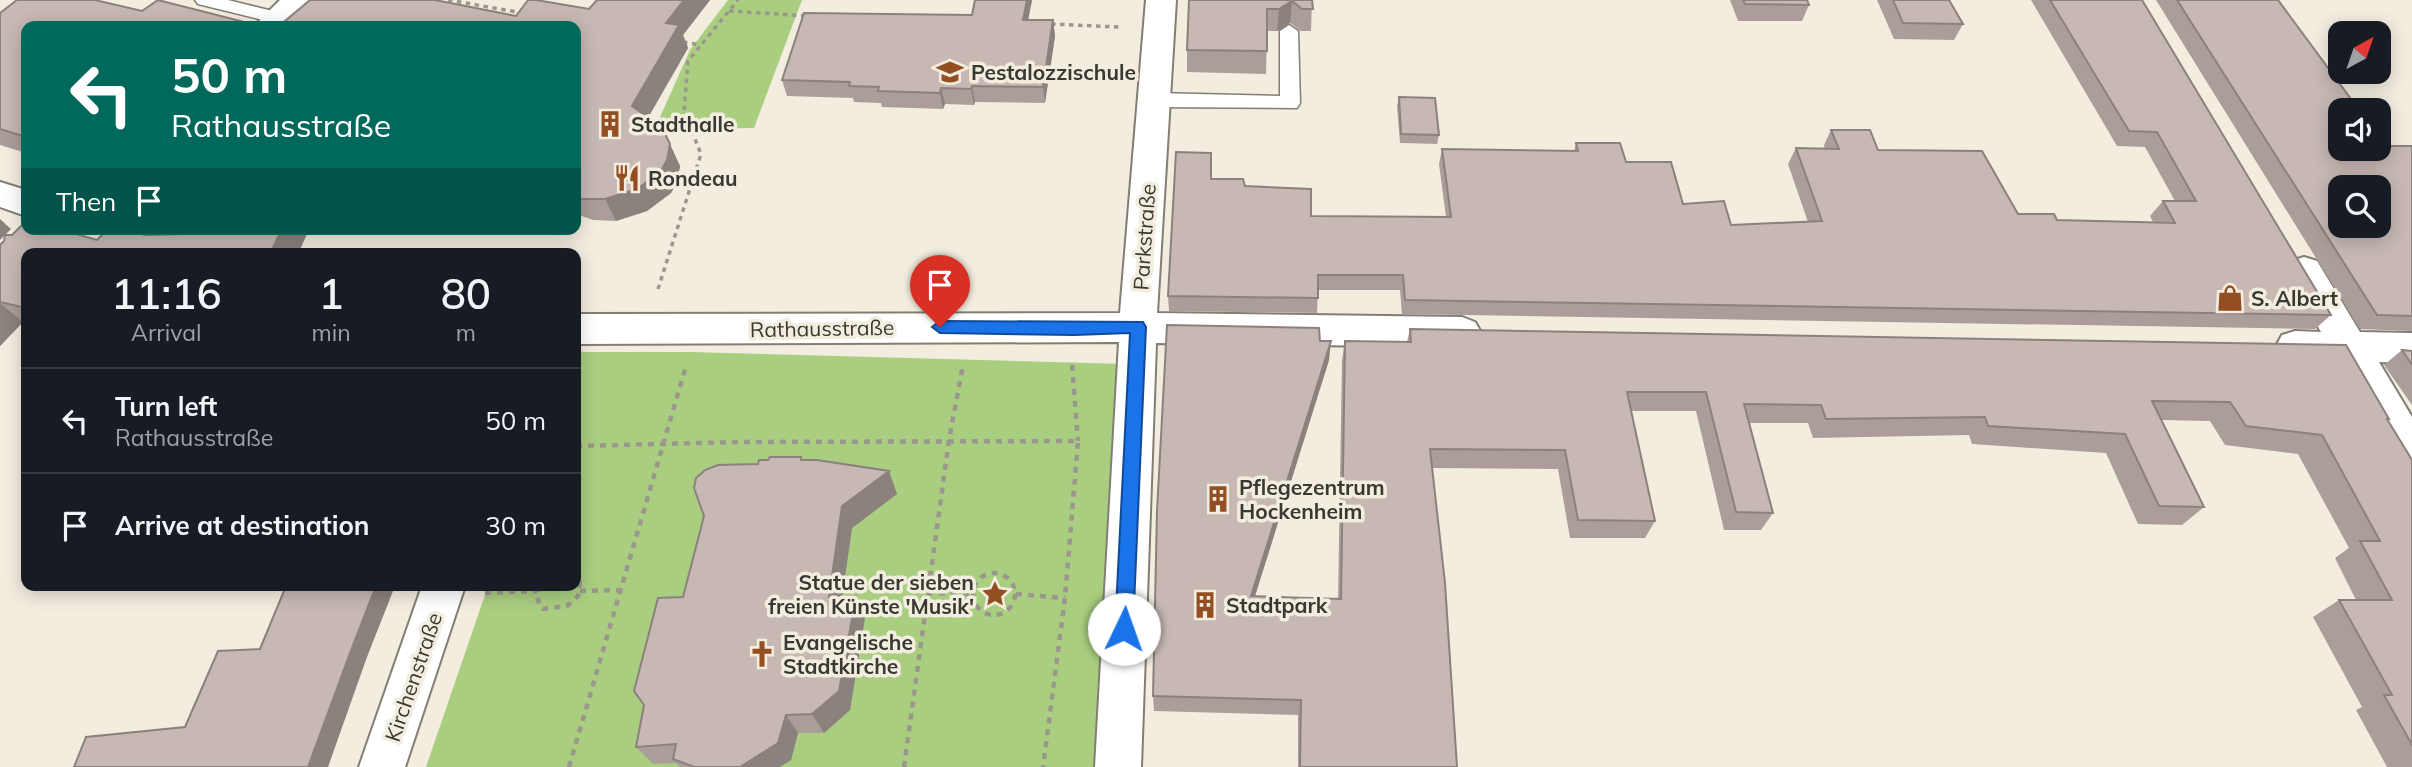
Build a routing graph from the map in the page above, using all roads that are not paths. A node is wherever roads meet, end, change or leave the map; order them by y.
1 (204, 0) edge
2 (1160, 14) edge
3 (282, 15) edge
4 (1289, 31) edge
5 (1155, 100) junction
6 (0, 194) edge
7 (21, 214) edge
8 (2284, 239) edge
9 (1138, 327) junction
10 (581, 329) edge
11 (1500, 333) edge
12 (2266, 345) edge
13 (2350, 347) junction
14 (2412, 348) edge
15 (2412, 452) edge
16 (464, 591) edge
17 (382, 767) edge
18 (1118, 767) edge

1 - 3 lane
2 - 5 street, Parkstraße
4 - 5 lane
5 - 9 street, Parkstraße
6 - 7 street
8 - 13 street
9 - 10 street, Rathausstraße
9 - 11 street, Rathausstraße
9 - 18 street, Parkstraße
12 - 13 street
13 - 14 street
13 - 15 street
16 - 17 street, Kirchenstraße

